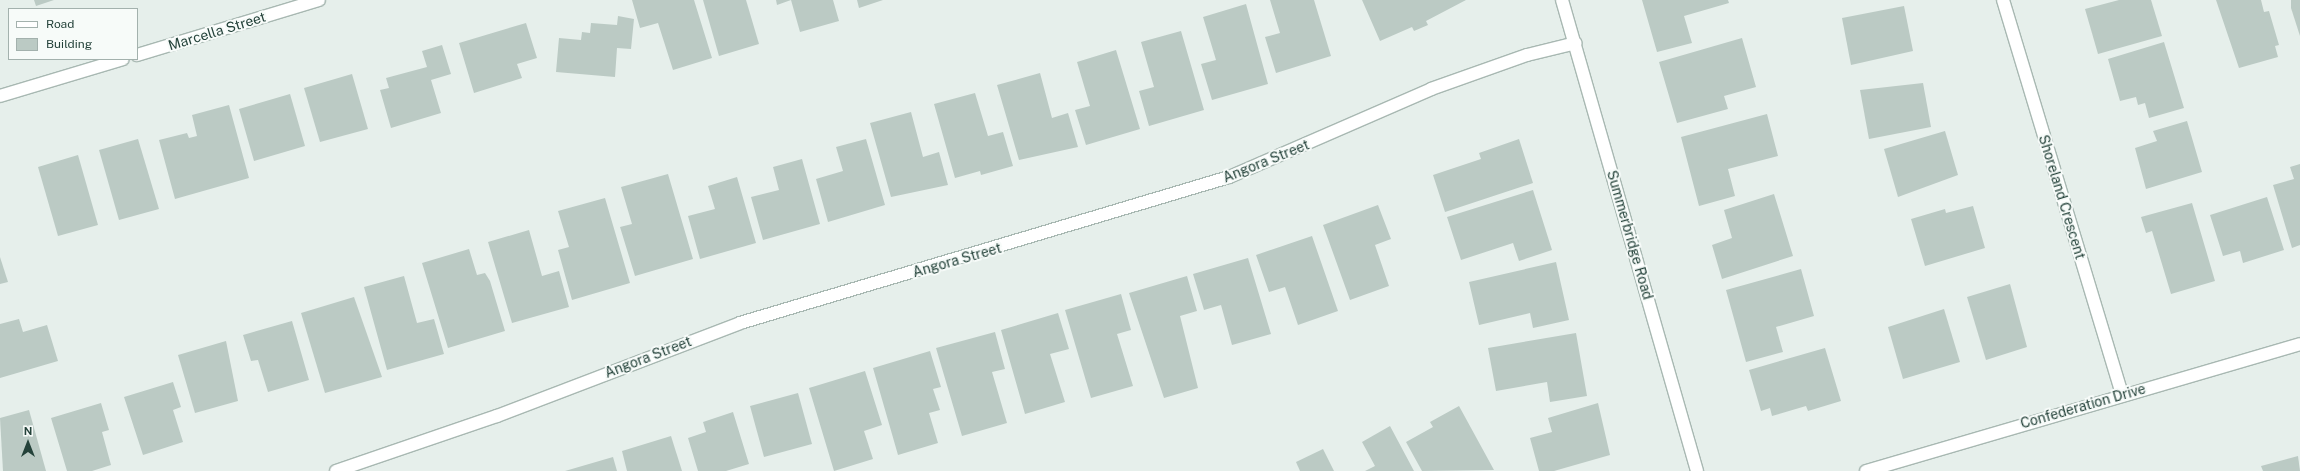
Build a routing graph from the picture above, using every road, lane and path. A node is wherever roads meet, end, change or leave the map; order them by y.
1 (319, 0) edge
2 (1562, 0) edge
3 (2003, 0) edge
4 (299, 3) edge
5 (1576, 43) junction
6 (138, 55) edge
7 (120, 60) edge
8 (0, 96) edge
9 (2300, 344) edge
10 (2122, 394) junction
11 (336, 471) edge
12 (1697, 471) edge
13 (1866, 471) edge

1 - 4 street, Marcella Street
2 - 5 street, Summerbridge Road
3 - 10 street, Shoreland Crescent
4 - 6 street, Marcella Street
5 - 11 street, Angora Street
5 - 12 street, Summerbridge Road
7 - 8 street
9 - 10 street, Confederation Drive
10 - 13 street, Confederation Drive

